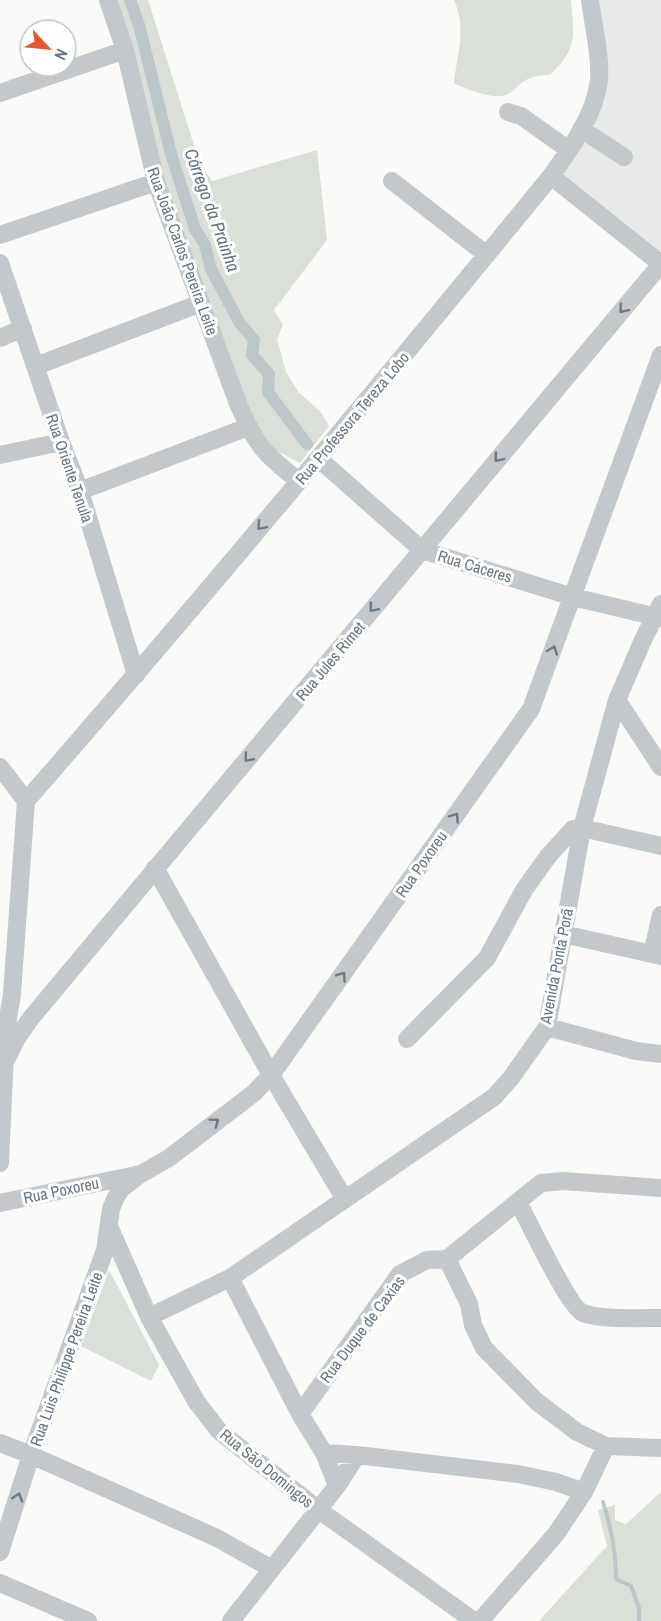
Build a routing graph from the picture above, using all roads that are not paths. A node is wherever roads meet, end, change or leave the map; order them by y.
1 (108, 0) edge
2 (590, 0) edge
3 (125, 50) junction
4 (0, 93) edge
5 (508, 112) dead end
6 (582, 129) junction
7 (569, 150) junction
8 (624, 157) dead end
9 (551, 176) junction
10 (392, 181) dead end
11 (156, 182) junction
12 (0, 236) edge
13 (487, 255) junction
14 (0, 262) edge
15 (661, 264) edge
16 (201, 303) junction
17 (23, 328) junction
18 (0, 338) edge
19 (661, 356) edge
20 (36, 366) junction
21 (248, 428) junction
22 (61, 442) junction
23 (0, 455) edge
24 (319, 459) junction
25 (299, 482) junction
26 (80, 491) junction
27 (422, 550) junction
28 (573, 597) junction
29 (659, 613) edge
30 (136, 675) junction
31 (616, 700) junction
32 (0, 767) edge
33 (661, 767) edge
34 (26, 801) junction
35 (582, 828) junction
36 (661, 846) edge
37 (155, 868) junction
38 (661, 915) edge
39 (563, 934) junction
40 (656, 955) edge
41 (12, 994) junction
42 (31, 1018) junction
43 (547, 1027) junction
44 (407, 1039) dead end
45 (661, 1054) edge
46 (5, 1062) junction
47 (271, 1075) junction
48 (0, 1163) edge
49 (141, 1174) junction
50 (661, 1188) edge
51 (344, 1198) junction
52 (518, 1202) junction
53 (0, 1203) edge
54 (109, 1226) junction
55 (447, 1260) junction
56 (230, 1278) junction
57 (149, 1317) junction
58 (661, 1318) edge
59 (300, 1414) junction
60 (0, 1443) edge
61 (606, 1446) junction
62 (661, 1448) edge
63 (324, 1453) junction
64 (31, 1455) junction
65 (357, 1455) junction
66 (337, 1486) junction
67 (584, 1492) junction
68 (319, 1510) junction
69 (0, 1552) edge
70 (272, 1569) junction
71 (0, 1582) edge
72 (88, 1621) edge
73 (231, 1621) edge
74 (474, 1621) edge
75 (480, 1621) edge

1 - 3 street, Rua João Carlos Pereira Leite
2 - 6 street, Rua Professora Tereza Lobo
3 - 4 street
3 - 11 street, Rua João Carlos Pereira Leite
5 - 7 street
6 - 7 street, Rua Professora Tereza Lobo
6 - 8 street
7 - 9 street, Rua Professora Tereza Lobo
9 - 13 street, Rua Professora Tereza Lobo
9 - 15 street
10 - 13 street
11 - 12 street
11 - 16 street, Rua João Carlos Pereira Leite
13 - 24 street, Rua Professora Tereza Lobo
14 - 17 street, Rua Oriente Tenula
15 -> 27 street, Rua Jules Rimet
16 - 20 street
16 - 21 street, Rua João Carlos Pereira Leite
17 - 18 street
17 - 20 street, Rua Oriente Tenula
19 - 28 street, Rua Poxoreu
20 - 22 street, Rua Oriente Tenula
21 - 25 street, Rua João Carlos Pereira Leite
21 - 26 street
22 - 23 street
22 - 26 street, Rua Oriente Tenula
24 - 25 street, Rua Professora Tereza Lobo
24 - 27 street, Rua Cáceres
25 -> 30 street, Rua Professora Tereza Lobo
26 - 30 street, Rua Oriente Tenula
27 - 28 street, Rua Cáceres
27 -> 37 street, Rua Jules Rimet
28 - 29 street, Rua Cáceres
47 -> 28 street, Rua Poxoreu
29 - 31 street, Avenida Ponta Porã
30 - 34 street, Rua Professora Tereza Lobo
31 - 33 street
31 - 35 street, Avenida Ponta Porã
32 - 34 street
34 - 41 street
35 - 36 street
35 - 39 street, Avenida Ponta Porã
35 - 44 street
37 - 42 street, Rua Jules Rimet
37 - 47 street
38 - 40 street
39 - 40 street
39 - 43 street, Avenida Ponta Porã
41 - 42 street
41 - 46 street
42 - 46 street, Rua Jules Rimet
43 - 45 street
43 - 51 street, Avenida Ponta Porã
46 - 48 street
49 -> 47 street, Rua Poxoreu
47 - 51 street
49 - 53 street, Rua Poxoreu
49 - 54 street, Rua Luis Philippe Pereira Leite
50 - 52 street
51 - 56 street, Avenida Ponta Porã
52 - 55 street
52 - 58 street
54 - 57 street, Rua São Domingos
54 - 64 street, Rua Luis Philippe Pereira Leite
55 - 59 street, Rua Duque de Caxias
55 - 61 street
56 - 57 street, Avenida Ponta Porã
56 - 59 street
57 - 68 street, Rua São Domingos
59 - 63 street
60 - 64 street
61 - 62 street
61 - 67 street
63 - 65 street
63 - 66 street
69 -> 64 street, Rua Luis Philippe Pereira Leite
64 - 70 street
65 - 66 street
65 - 67 street
66 - 68 street
67 - 75 street
68 - 70 street
68 - 74 street, Rua São Domingos
70 - 73 street
71 - 72 street

